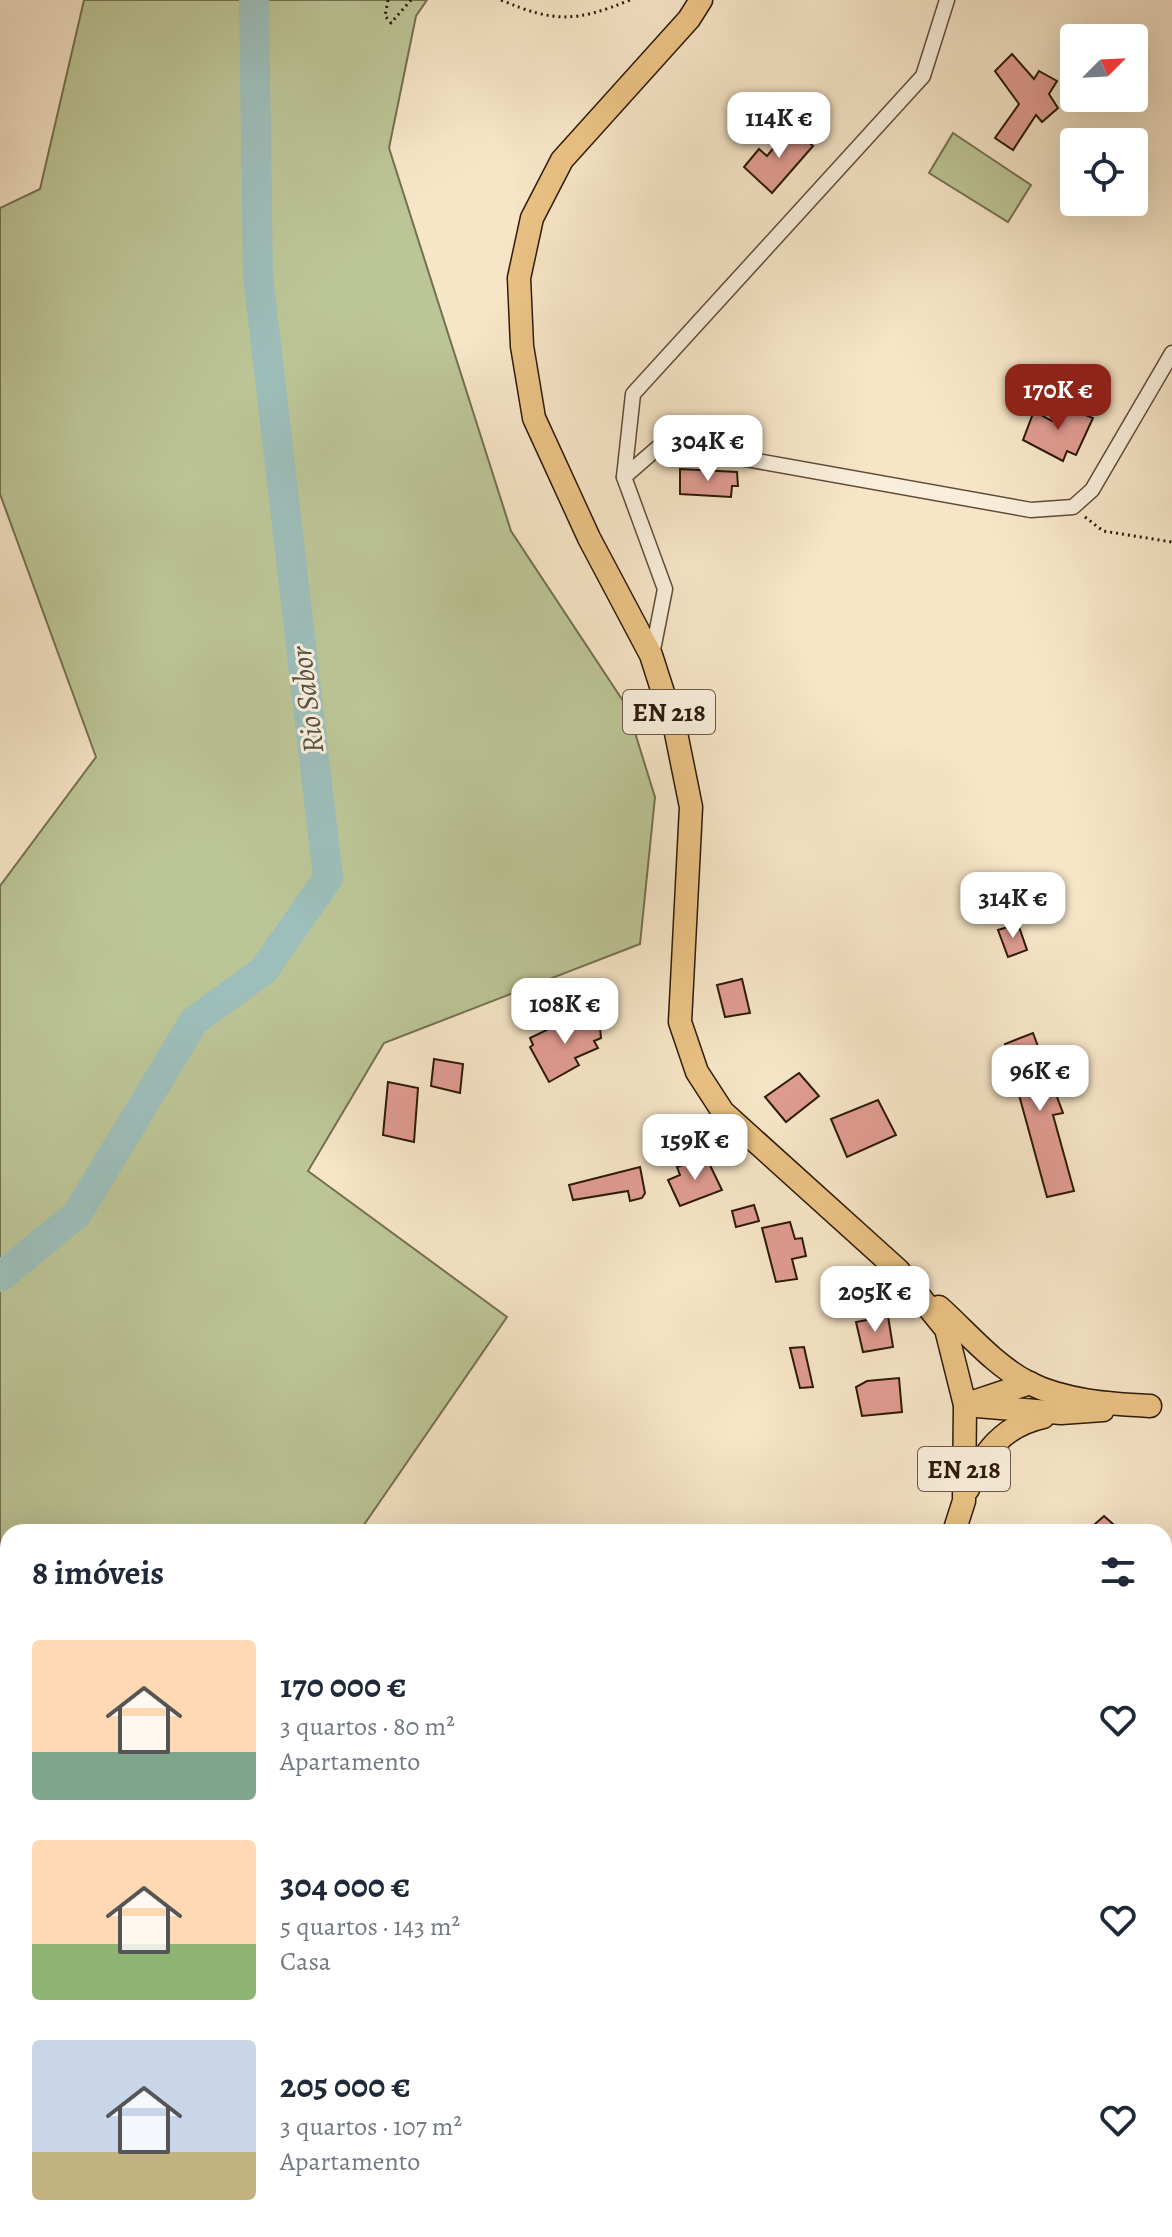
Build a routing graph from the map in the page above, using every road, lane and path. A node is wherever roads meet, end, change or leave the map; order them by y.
1 (388, 0) edge
2 (411, 0) edge
3 (501, 0) edge
4 (630, 0) edge
5 (701, 0) edge
6 (947, 0) edge
7 (1172, 353) edge
8 (624, 477) junction
9 (1073, 507) junction
10 (1172, 542) edge
11 (651, 655) junction
12 (898, 1270) junction
13 (1030, 1383) junction
14 (965, 1405) junction
15 (1161, 1405) edge
16 (1061, 1413) junction
17 (964, 1501) junction
18 (957, 1524) edge

1 - 2 path
3 - 4 path
5 - 11 main road, EN 218
6 - 8 street
7 - 9 street
8 - 9 street
8 - 11 street
9 - 10 path
11 - 12 main road, EN 218
12 - 13 main road
12 - 14 main road, EN 218
13 - 14 main road
13 - 15 main road
14 - 16 main road
14 - 17 main road, EN 218
15 - 16 main road
16 - 17 main road
17 - 18 main road, EN 218

